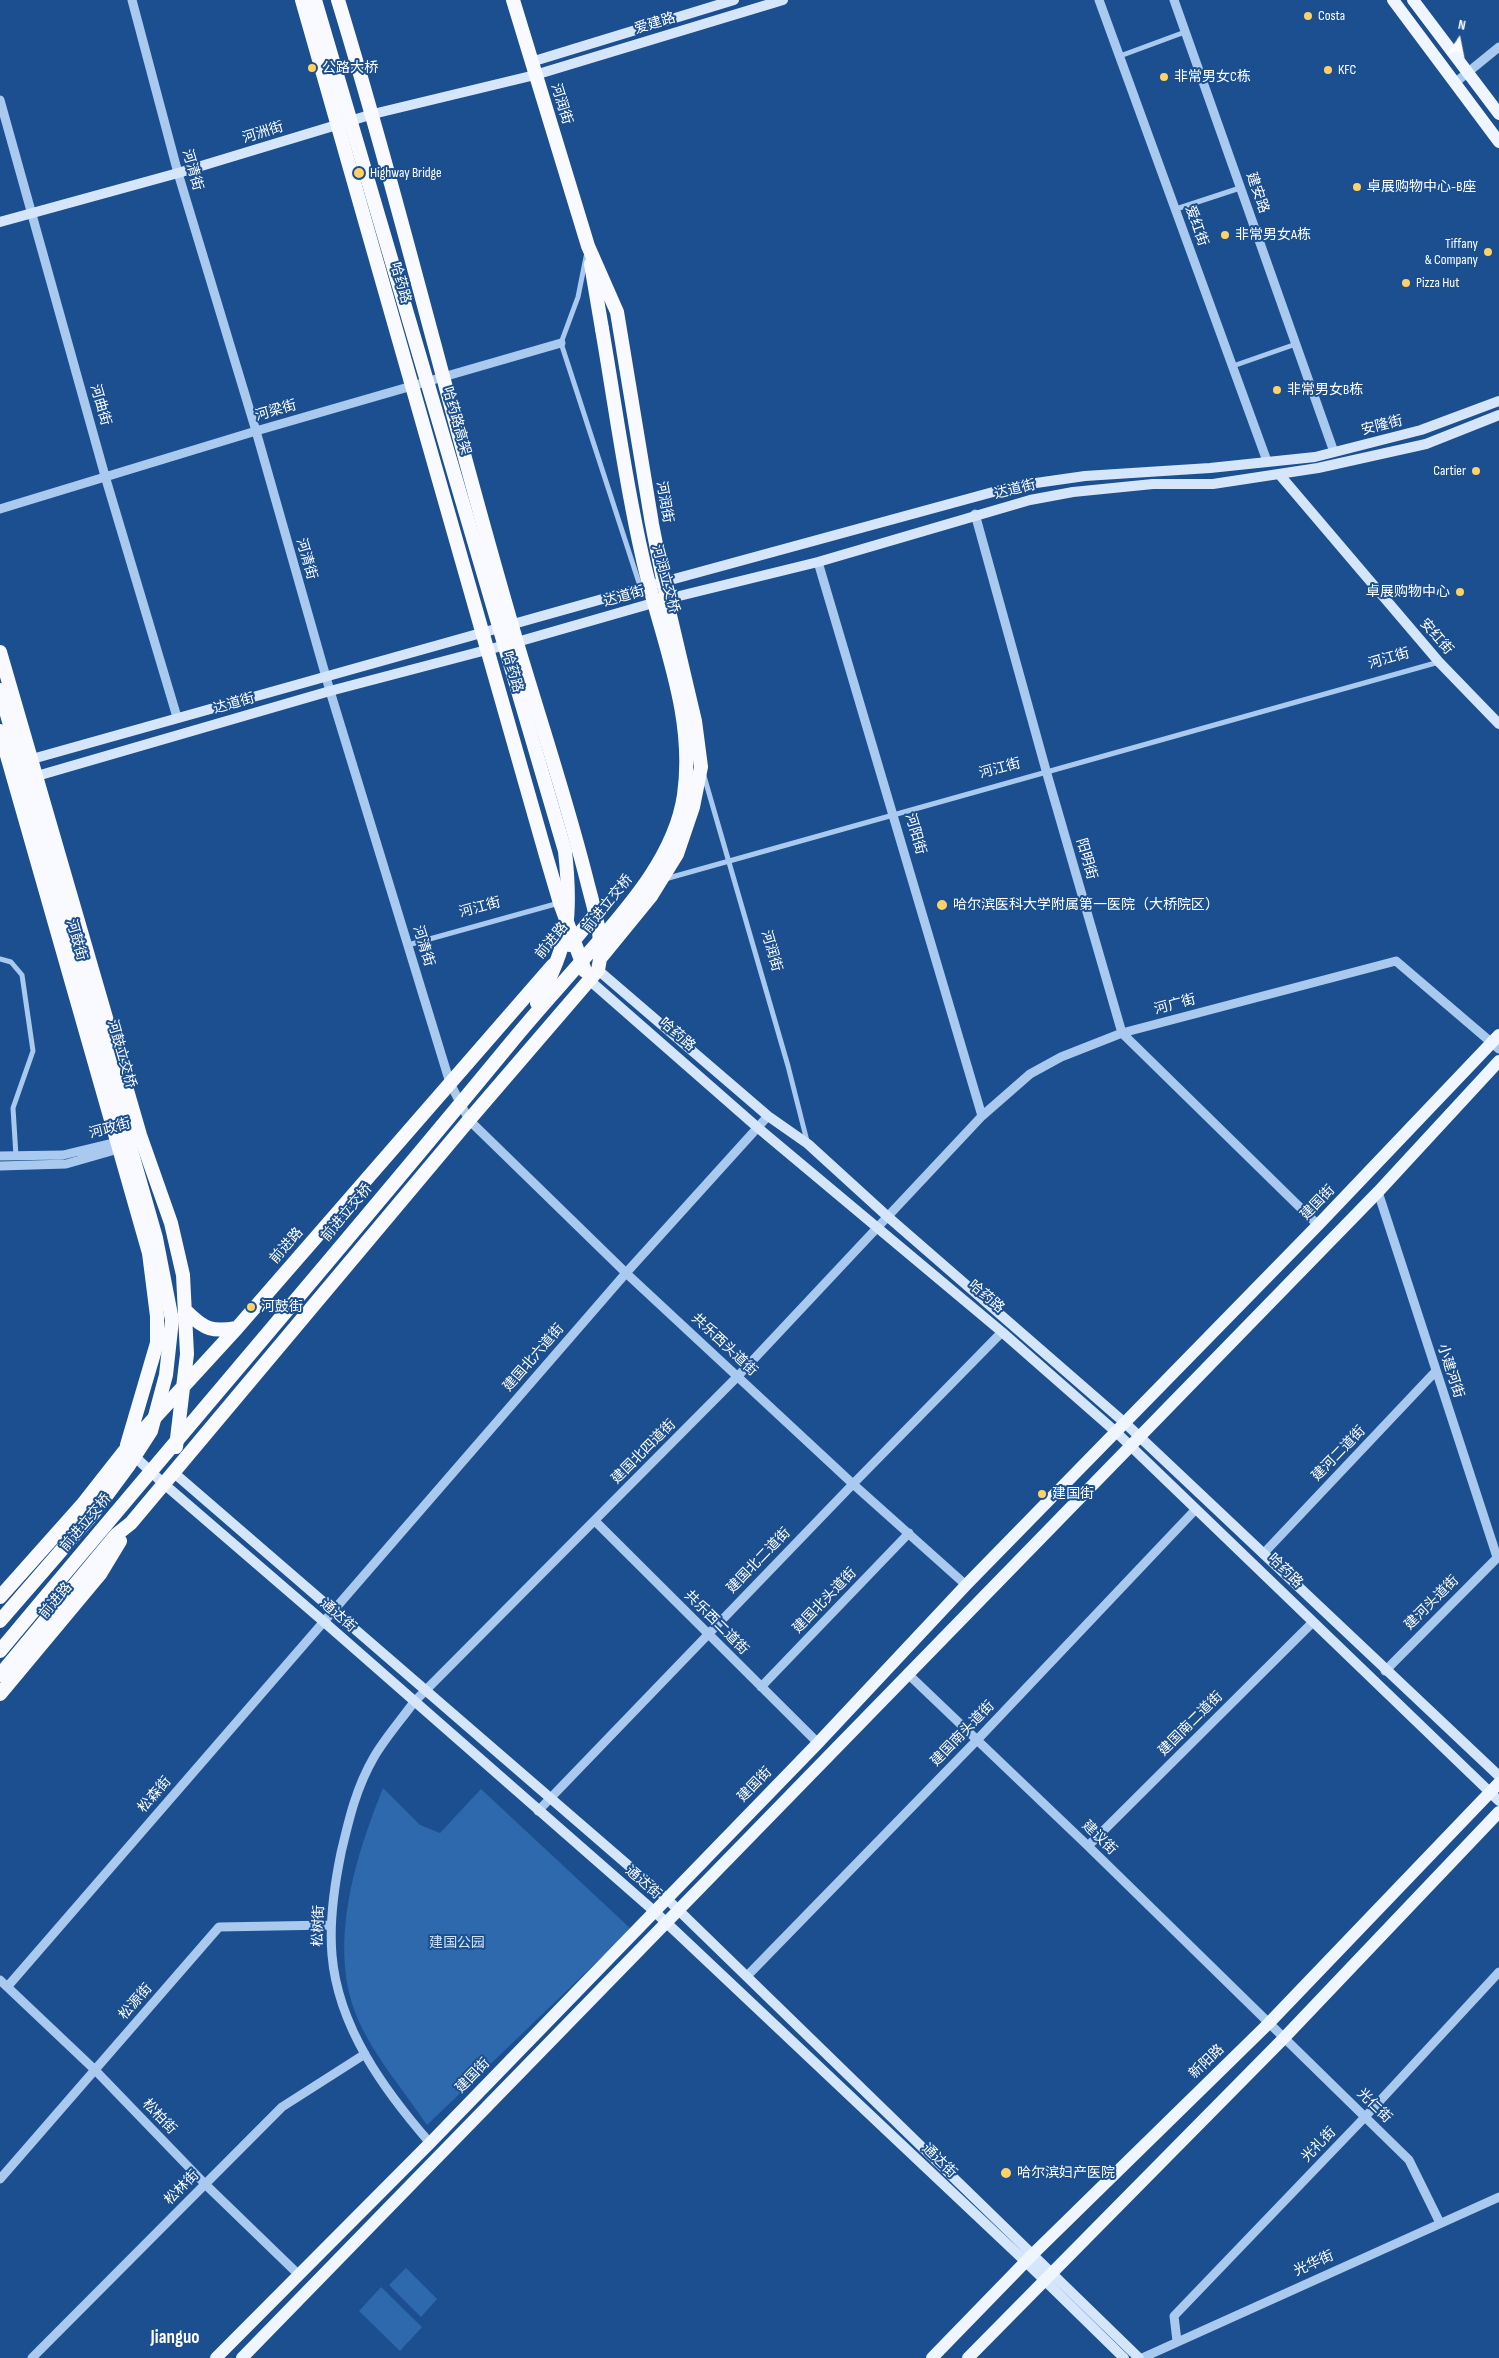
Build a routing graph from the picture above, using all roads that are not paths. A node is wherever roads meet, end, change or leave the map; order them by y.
1 (132, 0) edge
2 (302, 0) edge
3 (315, 0) edge
4 (338, 0) edge
5 (513, 0) edge
6 (734, 0) edge
7 (783, 0) edge
8 (1099, 0) edge
9 (1174, 0) edge
10 (1393, 0) edge
11 (1414, 0) edge
12 (1185, 32) junction
13 (1499, 47) edge
14 (1120, 56) junction
15 (533, 69) junction
16 (1468, 72) junction
17 (1456, 82) junction
18 (0, 100) edge
19 (373, 114) junction
20 (1499, 114) edge
21 (338, 125) junction
22 (1499, 142) edge
23 (178, 173) junction
24 (1240, 188) junction
25 (1176, 209) junction
26 (31, 214) junction
27 (0, 222) edge
28 (588, 246) junction
29 (561, 343) junction
30 (1296, 344) junction
31 (1233, 366) junction
32 (442, 378) junction
33 (412, 387) junction
34 (1499, 400) edge
35 (1499, 415) edge
36 (256, 431) junction
37 (1334, 452) junction
38 (1267, 461) junction
39 (1279, 474) junction
40 (106, 476) junction
41 (0, 509) edge
42 (975, 514) junction
43 (818, 562) junction
44 (663, 582) junction
45 (641, 590) junction
46 (667, 599) junction
47 (512, 626) junction
48 (484, 633) junction
49 (516, 642) junction
50 (489, 650) junction
51 (0, 652) edge
52 (1439, 662) junction
53 (326, 676) junction
54 (0, 690) edge
55 (330, 691) junction
56 (178, 717) junction
57 (1499, 724) edge
58 (0, 732) edge
59 (31, 760) junction
60 (10, 766) junction
61 (701, 767) junction
62 (1047, 774) junction
63 (37, 776) junction
64 (686, 778) joint
65 (14, 782) junction
66 (894, 814) junction
67 (728, 861) junction
68 (663, 880) junction
69 (560, 903) junction
70 (595, 915) junction
71 (574, 939) junction
72 (408, 945) junction
73 (0, 959) edge
74 (596, 968) junction
75 (525, 1026) junction
76 (1122, 1033) junction
77 (1496, 1042) edge
78 (1499, 1061) edge
79 (450, 1083) junction
80 (768, 1116) junction
81 (982, 1116) junction
82 (469, 1120) junction
83 (757, 1127) junction
84 (140, 1135) junction
85 (808, 1144) junction
86 (117, 1146) junction
87 (0, 1156) edge
88 (16, 1157) junction
89 (0, 1166) edge
90 (1378, 1192) junction
91 (887, 1216) junction
92 (1318, 1225) junction
93 (877, 1227) junction
94 (626, 1273) junction
95 (187, 1312) junction
96 (237, 1328) junction
97 (1002, 1332) junction
98 (1436, 1372) junction
99 (738, 1376) junction
100 (183, 1386) junction
101 (1121, 1428) junction
102 (151, 1430) joint
103 (1135, 1440) junction
104 (126, 1449) junction
105 (173, 1472) junction
106 (164, 1484) junction
107 (853, 1484) junction
108 (1196, 1508) junction
109 (595, 1522) junction
110 (131, 1524) junction
111 (909, 1533) junction
112 (1263, 1554) junction
113 (1498, 1557) edge
114 (966, 1586) junction
115 (0, 1597) edge
116 (332, 1611) junction
117 (0, 1621) edge
118 (323, 1621) junction
119 (1313, 1622) junction
120 (708, 1634) junction
121 (0, 1651) edge
122 (1385, 1670) junction
123 (908, 1674) junction
124 (0, 1675) edge
125 (761, 1687) junction
126 (425, 1691) junction
127 (0, 1694) edge
128 (414, 1702) junction
129 (977, 1740) junction
130 (818, 1743) junction
131 (1499, 1776) edge
132 (1496, 1792) edge
133 (550, 1798) junction
134 (538, 1811) junction
135 (1499, 1812) edge
136 (1088, 1846) junction
137 (666, 1898) junction
138 (678, 1910) junction
139 (654, 1911) junction
140 (666, 1922) junction
141 (331, 1925) junction
142 (747, 1976) junction
143 (1497, 1978) edge
144 (0, 1980) edge
145 (8, 1986) junction
146 (1268, 2024) junction
147 (1283, 2039) junction
148 (365, 2054) junction
149 (95, 2070) junction
150 (1365, 2116) junction
151 (430, 2143) junction
152 (0, 2179) edge
153 (205, 2184) junction
154 (1499, 2197) edge
155 (1440, 2223) junction
156 (1029, 2258) junction
157 (298, 2274) junction
158 (1048, 2276) junction
159 (1177, 2341) junction
160 (32, 2358) edge
161 (216, 2358) edge
162 (242, 2358) edge
163 (932, 2358) edge
164 (968, 2358) edge
165 (1124, 2358) edge
166 (1140, 2358) edge

1 - 23 street, 河清街
2 - 21 highway, 哈药路
3 - 75 highway, 哈药路高架, bridge
4 - 19 highway, 哈药路
5 - 15 highway, 河润街
6 - 15 main road, 爱建路
7 - 15 main road, 爱建路
8 - 14 street, 爱红街
9 - 12 street, 建安路
10 - 17 main road
11 - 16 main road
12 - 14 street
12 - 24 street, 建安路
13 - 16 street
14 - 25 street, 爱红街
15 - 19 main road, 河洲街
15 - 28 highway, 河润街
16 - 17 street
16 - 20 main road
17 - 22 main road
18 - 26 street, 河曲街
19 - 21 main road, 河洲街
19 - 32 highway, 哈药路
21 - 23 main road, 河洲街
21 - 33 highway, 哈药路
23 - 26 main road, 河洲街
23 - 36 street, 河清街
24 - 25 street
24 - 30 street, 建安路
25 - 31 street, 爱红街
26 - 27 main road, 河洲街
26 - 40 street, 河曲街
28 - 29 street, 河润街
28 - 44 highway, 河润街
28 - 64 highway, 河润立交桥, bridge
29 - 32 street, 河梁街
29 - 45 street
30 - 31 street
30 - 37 street, 建安路
31 - 38 street, 爱红街
32 - 33 street, 河梁街
32 - 47 highway, 哈药路
33 - 36 street, 河梁街
33 - 48 highway, 哈药路
34 - 37 main road, 安隆街
35 - 39 main road, 安隆街
36 - 40 street, 河梁街
36 - 53 street, 河清街
37 - 38 main road, 安隆街
38 - 39 street
38 - 44 main road, 达道街
39 - 42 main road, 达道街
39 - 52 main road, 安红街
40 - 41 street, 河梁街
40 - 56 street, 河曲街
42 - 43 main road, 达道街
42 - 62 street, 阳明街
43 - 46 main road, 达道街
43 - 66 street, 河阳街
44 - 45 main road, 达道街
44 - 46 highway, 河润街
45 - 47 main road, 达道街
46 - 49 main road, 达道街
46 - 61 highway, 河润街
47 - 48 main road, 达道街
47 - 49 highway, 哈药路
48 - 50 highway, 哈药路
48 - 53 main road, 达道街
49 - 50 main road, 达道街
49 - 70 highway, 哈药路
50 - 55 main road, 达道街
50 - 69 highway, 哈药路
51 - 59 highway, 河鼓街
52 - 57 main road, 安红街
52 - 62 street, 河江街
53 - 55 street, 河清街
53 - 56 main road, 达道街
54 - 102 highway, 河鼓立交桥, bridge
55 - 63 main road, 达道街
55 - 72 street, 河清街
56 - 59 main road, 达道街
58 - 60 highway, 河鼓街
59 - 60 main road, 达道街
59 - 63 highway, 河鼓街
60 - 65 highway, 河鼓街
61 - 67 street, 河润街
61 - 68 highway, 河润街
62 - 66 street, 河江街
62 - 76 street, 阳明街
63 - 65 main road, 达道街
63 - 84 highway, 河鼓街
64 - 75 highway, 前进立交桥, bridge
65 - 86 highway, 河鼓街
66 - 67 street, 河江街
66 - 81 street, 河阳街
67 - 68 street, 河江街
67 - 85 street, 河润街
68 - 74 highway
69 - 71 highway, 哈药路
69 - 72 street, 河江街
70 - 71 highway, 前进路
70 - 74 highway, 哈药路
71 - 74 highway, 哈药路
71 - 79 highway, 前进路
72 - 79 street, 河清街
73 - 88 street
74 - 80 main road, 哈药路
74 - 82 highway, 前进路
74 - 83 main road, 哈药路
75 - 121 highway, 前进立交桥, bridge
76 - 77 street, 河广街
76 - 81 street, 河广街
76 - 92 street, 阳明街
77 - 92 main road, 建国街
78 - 90 main road
79 - 82 street, 河清街
79 - 96 highway, 前进路
80 - 83 street, 建国北六道街
80 - 85 main road, 哈药路
81 - 91 street, 河广街
82 - 94 street, 共乐西头道街
82 - 105 highway, 前进路
83 - 93 main road, 哈药路
83 - 94 street, 建国北六道街
84 - 86 street, 河政街
84 - 95 highway, 河鼓街
85 - 91 main road, 哈药路
86 - 88 street, 河政街
86 - 89 street, 河政街
86 - 104 highway, 河鼓街
87 - 88 street, 河政街
90 - 98 street, 小建河街
90 - 103 main road
91 - 93 street, 建国北四道街
91 - 101 main road, 哈药路
92 - 101 main road, 建国街
93 - 97 main road, 哈药路
93 - 99 street, 建国北四道街
94 - 99 street, 共乐西头道街
94 - 116 street, 建国北六道街
95 - 96 highway
95 - 100 highway, 河鼓街
96 - 100 highway, 前进路
97 - 101 main road, 哈药路
97 - 107 street, 建国北二道街
98 - 112 street, 建河二道街
98 - 113 street, 小建河街
99 - 107 street, 共乐西头道街
99 - 109 street, 建国北四道街
100 - 104 highway, 前进路
100 - 105 highway, 河鼓街
101 - 103 main road, 哈药路
101 - 114 main road, 建国街
102 - 117 highway, 前进立交桥, bridge
103 - 108 main road, 哈药路
103 - 112 main road, 哈药路
103 - 123 main road
104 - 106 main road, 通达街
104 - 115 highway, 前进路
105 - 106 highway, 前进路
105 - 116 main road, 通达街
106 - 110 highway, 前进路
106 - 118 main road, 通达街
107 - 111 street, 共乐西头道街
107 - 120 street, 建国北二道街
108 - 119 main road, 哈药路
108 - 129 street, 建国南头道街
109 - 120 street, 共乐西二道街
109 - 126 street, 建国北四道街
110 - 124 highway, 前进路
110 - 127 highway, 前进路
111 - 114 street, 共乐西头道街
111 - 125 street, 建国北头道街
112 - 122 main road, 哈药路
113 - 122 street, 建河头道街
114 - 130 main road, 建国街
116 - 118 street, 建国北六道街
116 - 126 main road, 通达街
118 - 128 main road, 通达街
118 - 145 street, 松森街
119 - 132 main road, 哈药路
119 - 136 street, 建国南二道街
120 - 125 street, 共乐西二道街
120 - 133 street, 建国北二道街
122 - 131 main road, 哈药路
123 - 129 street, 建议街
123 - 138 main road
125 - 130 street, 共乐西二道街
126 - 128 street, 建国北四道街
126 - 133 main road, 通达街
128 - 134 main road, 通达街
128 - 141 street, 松树街
129 - 136 street, 建议街
129 - 142 street, 建国南头道街
130 - 137 main road, 建国街
132 - 146 main road, 新阳路
133 - 134 street, 建国北二道街
133 - 137 main road, 通达街
134 - 139 main road, 通达街
135 - 147 main road
136 - 146 street, 建议街
137 - 138 main road, 通达街
137 - 139 main road, 建国街
138 - 140 main road
138 - 142 main road, 通达街
139 - 140 main road, 通达街
139 - 151 main road, 建国街
140 - 156 main road, 通达街
140 - 162 main road
141 - 148 street, 松树街
141 - 149 street, 松源街
142 - 156 main road, 通达街
143 - 150 street, 光礼街
144 - 145 street, 松柏街
145 - 149 street, 松柏街
146 - 147 street, 光仁街
146 - 156 main road, 新阳路
147 - 150 street, 光仁街
147 - 158 main road
148 - 151 street, 松树街
148 - 153 street, 松林街
149 - 152 street, 松源街
149 - 153 street, 松柏街
150 - 155 street, 光仁街
150 - 159 street, 光礼街
151 - 157 main road, 建国街
153 - 157 street, 松柏街
153 - 160 street, 松林街
154 - 155 street, 光华街
155 - 159 street, 光华街
156 - 158 main road, 通达街
156 - 163 main road, 新阳路
157 - 161 main road, 建国街
158 - 164 main road
158 - 165 main road, 通达街
158 - 166 main road, 通达街
159 - 166 street, 光华街

